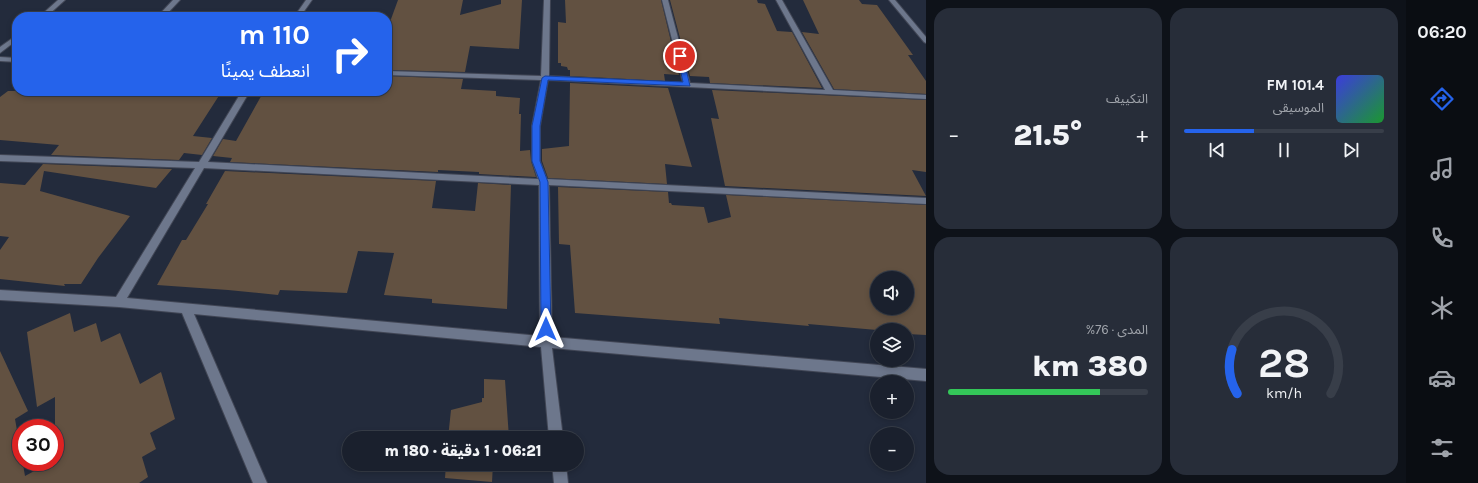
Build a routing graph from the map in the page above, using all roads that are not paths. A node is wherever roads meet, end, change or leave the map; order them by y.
1 (62, 0) edge
2 (177, 0) edge
3 (309, 0) edge
4 (547, 0) edge
5 (665, 0) edge
6 (779, 0) edge
7 (892, 0) edge
8 (48, 12) edge
9 (165, 12) edge
10 (301, 12) edge
11 (12, 41) edge
12 (926, 42) edge
13 (0, 51) edge
14 (0, 59) edge
15 (12, 60) edge
16 (392, 73) edge
17 (545, 78) junction
18 (687, 85) junction
19 (831, 93) junction
20 (243, 96) edge
21 (926, 97) edge
22 (0, 158) edge
23 (200, 166) junction
24 (544, 182) junction
25 (926, 202) edge
26 (0, 295) edge
27 (118, 302) junction
28 (186, 309) junction
29 (546, 342) junction
30 (926, 375) edge
31 (555, 431) edge
32 (560, 471) edge
33 (260, 483) edge
34 (561, 483) edge

1 - 8 street
2 - 9 street
3 - 10 street
4 - 17 street
5 - 18 street
6 - 19 street
7 - 12 street
11 - 13 street
14 - 15 street
16 - 17 street
17 - 18 street
17 - 24 street
18 - 19 street
19 - 21 street
20 - 23 street
22 - 23 street
23 - 24 street
23 - 27 street
24 - 25 street
24 - 29 street
26 - 27 street
27 - 28 street
28 - 29 street
28 - 33 street
29 - 30 street
29 - 31 street
32 - 34 street

